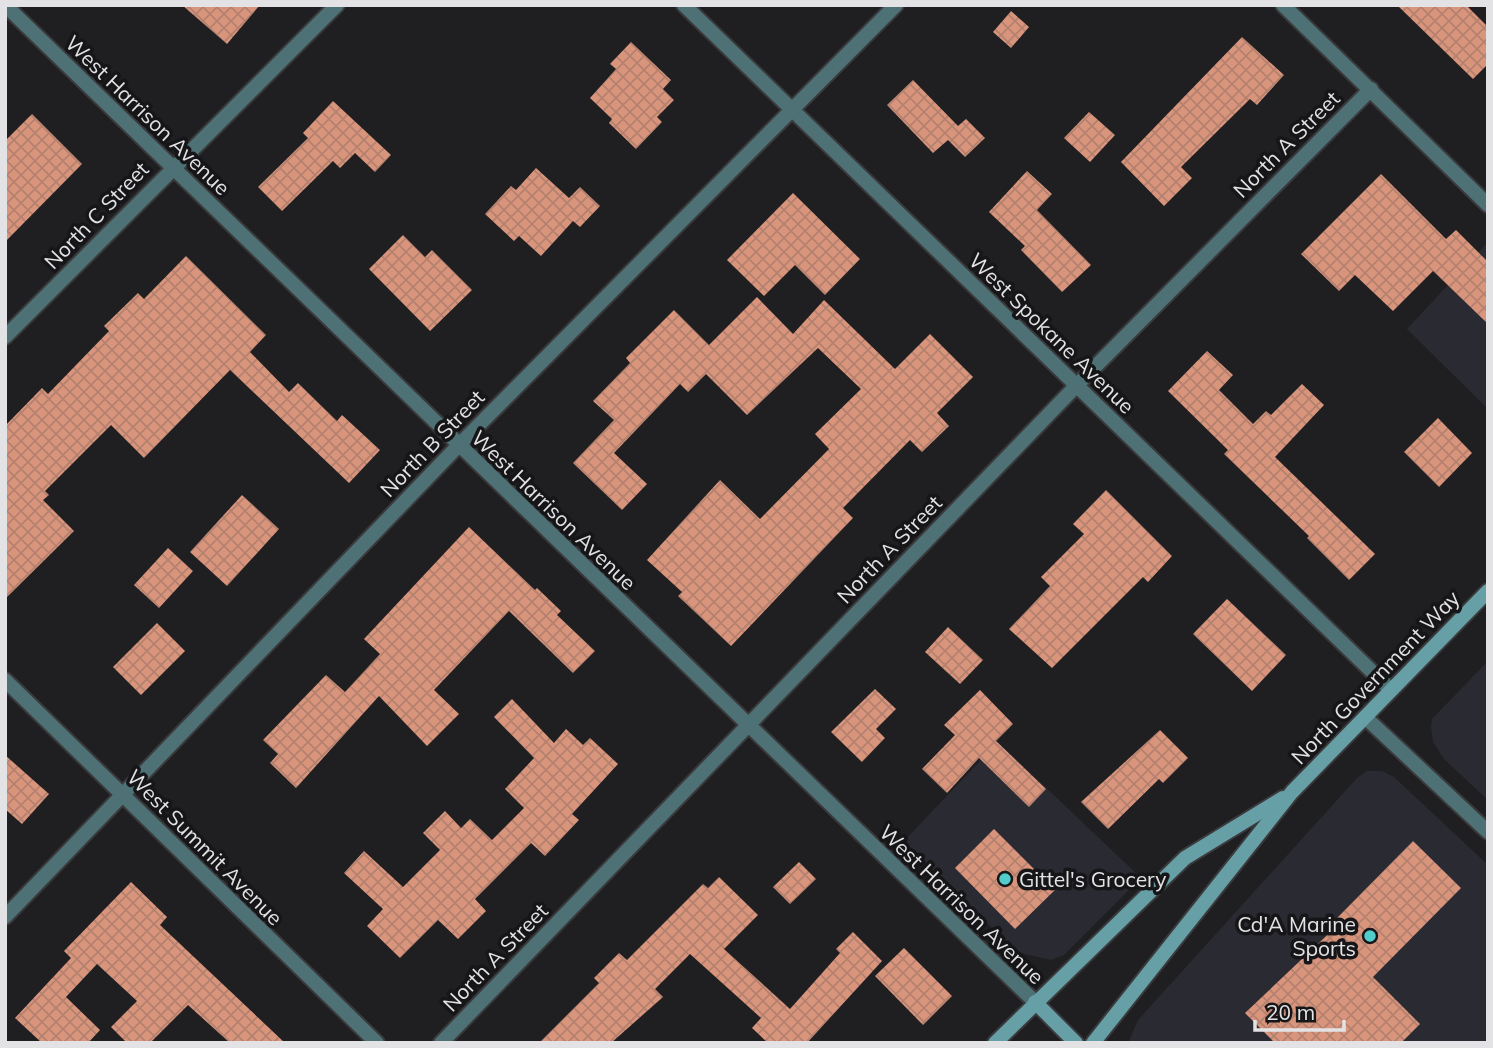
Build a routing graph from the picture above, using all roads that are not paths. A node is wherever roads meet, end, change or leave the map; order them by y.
1 (5, 5) edge
2 (337, 5) edge
3 (684, 5) edge
4 (896, 5) edge
5 (1283, 5) edge
6 (1371, 89) junction
7 (792, 110) junction
8 (172, 167) junction
9 (1488, 205) edge
10 (5, 337) edge
11 (1077, 385) junction
12 (458, 446) junction
13 (1488, 591) edge
14 (5, 680) edge
15 (1391, 690) junction
16 (1365, 717) junction
17 (747, 726) junction
18 (1292, 792) junction
19 (122, 794) junction
20 (1488, 832) edge
21 (5, 917) edge
22 (1035, 1002) junction
23 (377, 1043) edge
24 (441, 1043) edge
25 (995, 1043) edge
26 (1076, 1043) edge
27 (1093, 1043) edge

1 - 8 street, West Harrison Avenue
2 - 8 street, North C Street
3 - 7 street, West Spokane Avenue
4 - 7 street, North B Street
5 - 6 street
6 - 9 street
6 - 11 street, North A Street
7 - 11 street, West Spokane Avenue
7 - 12 street, North B Street
8 - 10 street, North C Street
8 - 12 street, West Harrison Avenue
11 - 15 street, West Spokane Avenue
11 - 17 street, North A Street
12 - 17 street, West Harrison Avenue
12 - 19 street, North B Street
13 - 15 main road, North Government Way
14 - 19 street, West Summit Avenue
15 - 16 main road, North Government Way
16 - 18 main road, North Government Way
16 - 20 street
17 - 22 street, West Harrison Avenue
17 - 24 street, North A Street
18 - 22 main road, North Government Way
18 - 27 main road, North Government Way
19 - 21 street, North B Street
19 - 23 street, West Summit Avenue
22 - 25 main road, North Government Way
22 - 26 main road, West Harrison Avenue

